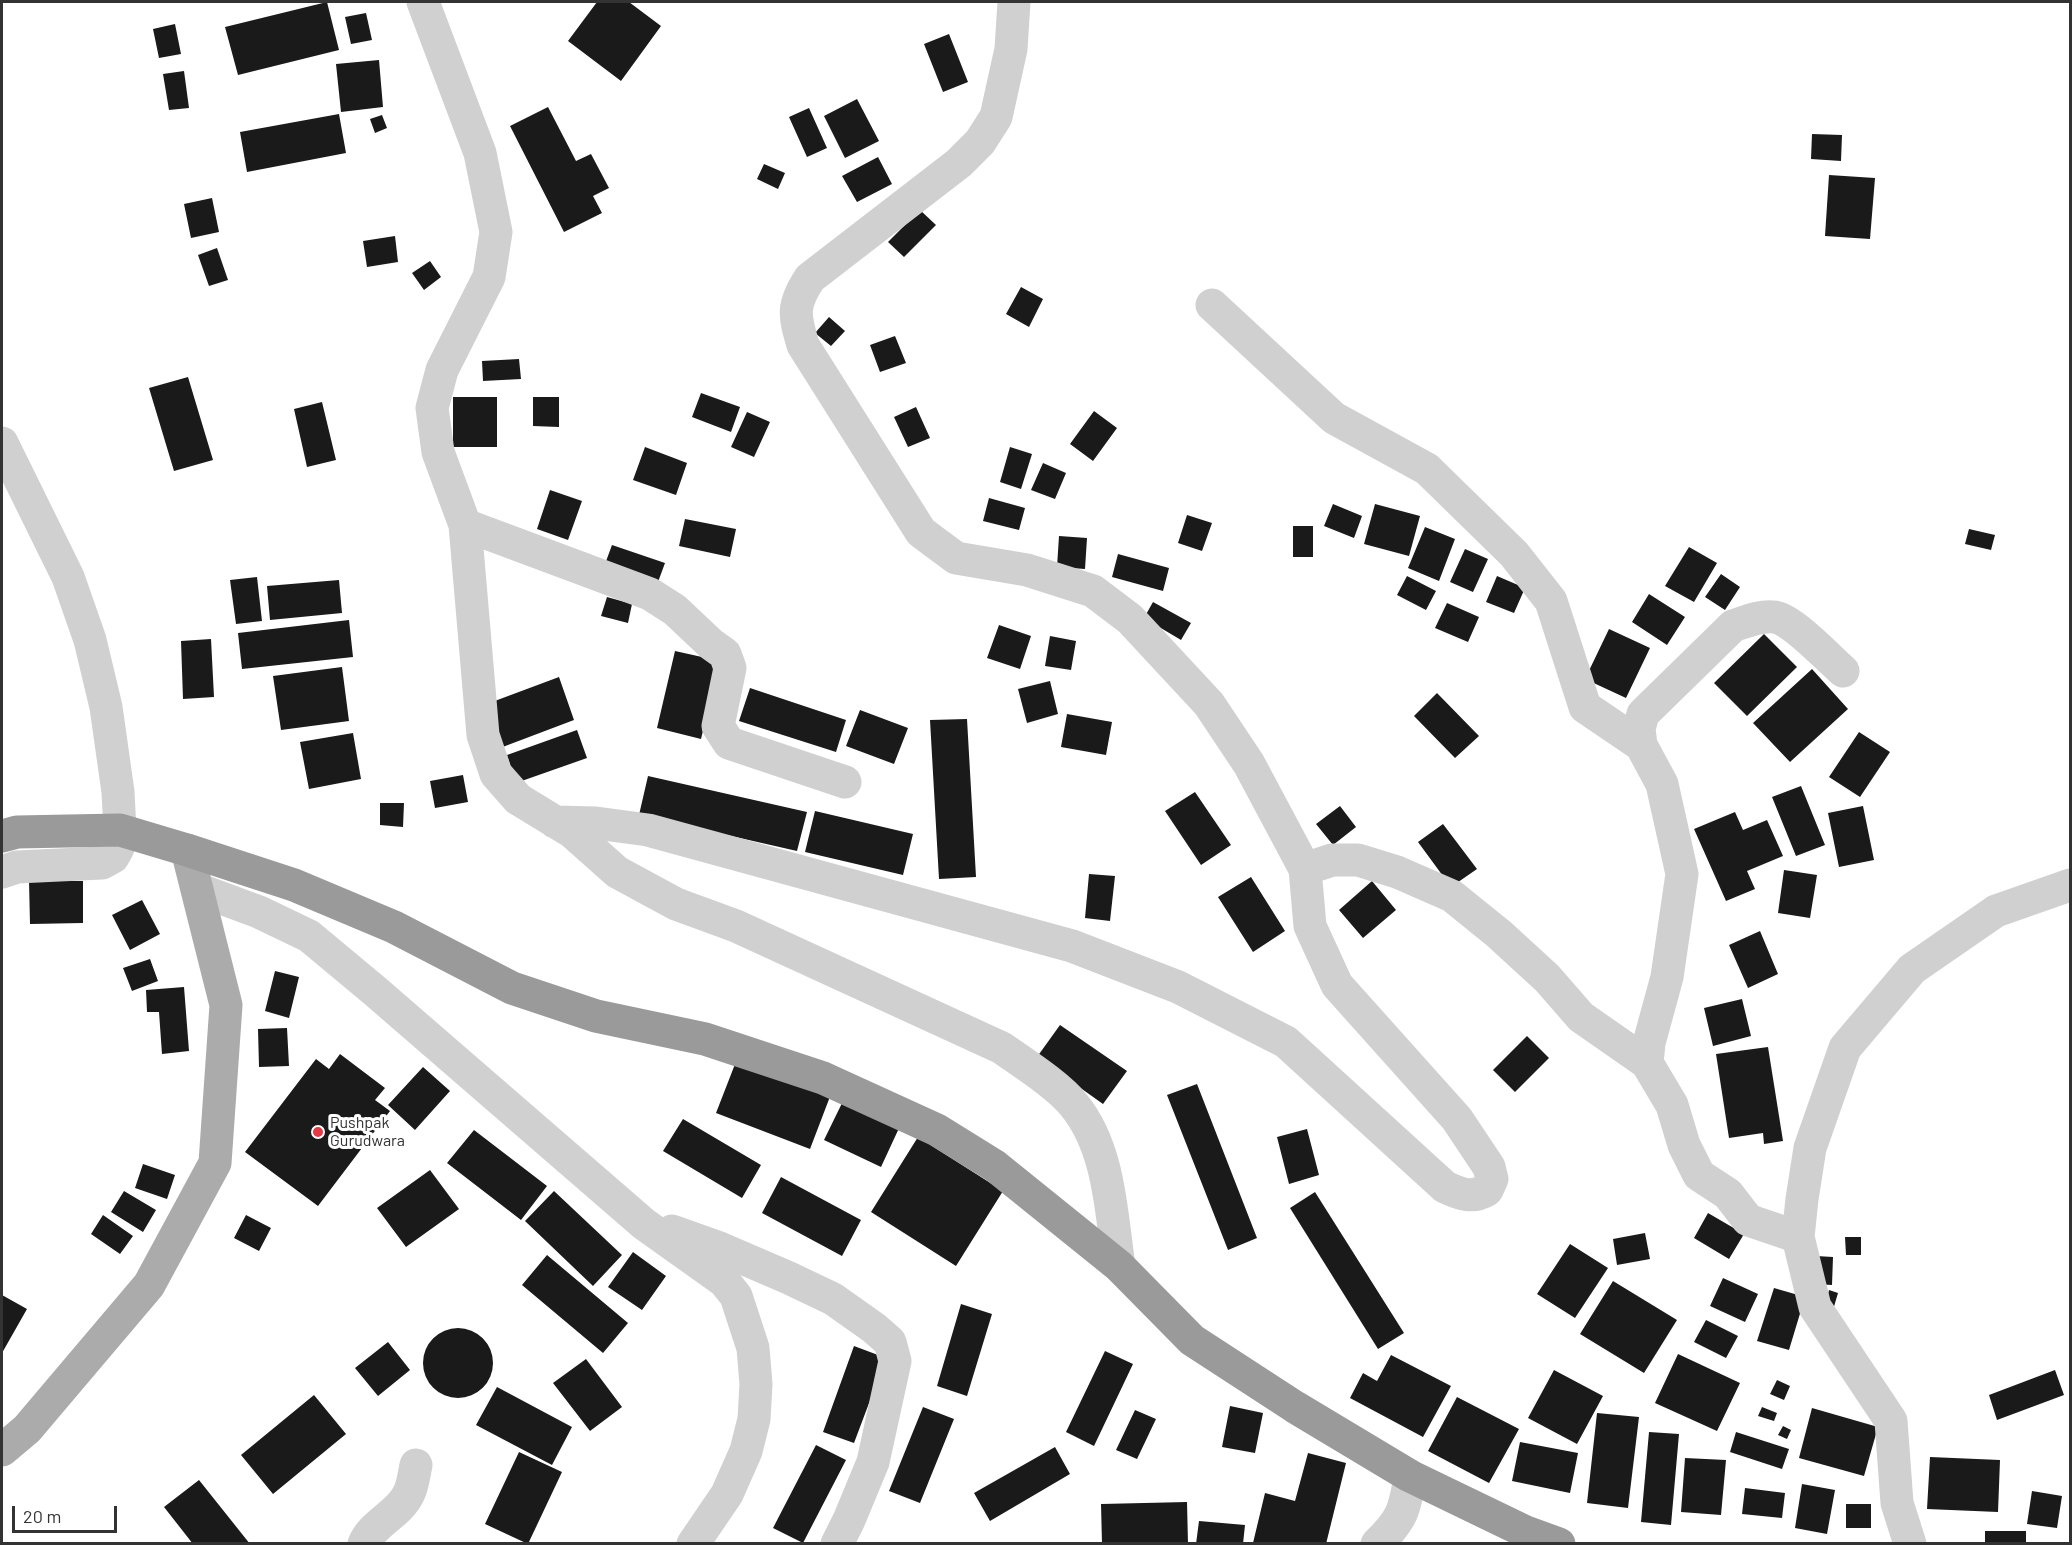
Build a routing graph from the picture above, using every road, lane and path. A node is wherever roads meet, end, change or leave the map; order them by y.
1 (423, 2) edge
2 (1014, 2) edge
3 (1212, 306) dead end
4 (2, 443) edge
5 (465, 525) junction
6 (1843, 671) dead end
7 (1641, 745) junction
8 (845, 782) dead end
9 (555, 822) junction
10 (120, 830) junction
11 (2, 836) edge
12 (187, 850) junction
13 (1305, 869) junction
14 (2, 872) edge
15 (2070, 885) edge
16 (197, 888) junction
17 (1647, 1063) junction
18 (644, 1224) junction
19 (1798, 1237) junction
20 (1119, 1266) junction
21 (2, 1450) edge
22 (416, 1465) dead end
23 (1410, 1476) junction
24 (364, 1544) edge
25 (693, 1544) edge
26 (837, 1544) edge
27 (1377, 1544) edge
28 (1559, 1544) edge
29 (1910, 1544) edge

1 - 5 street
2 - 13 street
3 - 7 street
4 - 10 street
5 - 8 street
5 - 9 street
6 - 7 street
7 - 17 street
9 - 13 street
9 - 20 street
10 - 11 highway
10 - 12 highway
10 - 14 street
12 - 16 main road
12 - 20 highway
13 - 17 street
15 - 19 street
16 - 18 street
16 - 21 main road
17 - 19 street
18 - 25 street
18 - 26 street
19 - 29 street
20 - 23 highway
22 - 24 street
23 - 27 street
23 - 28 highway

